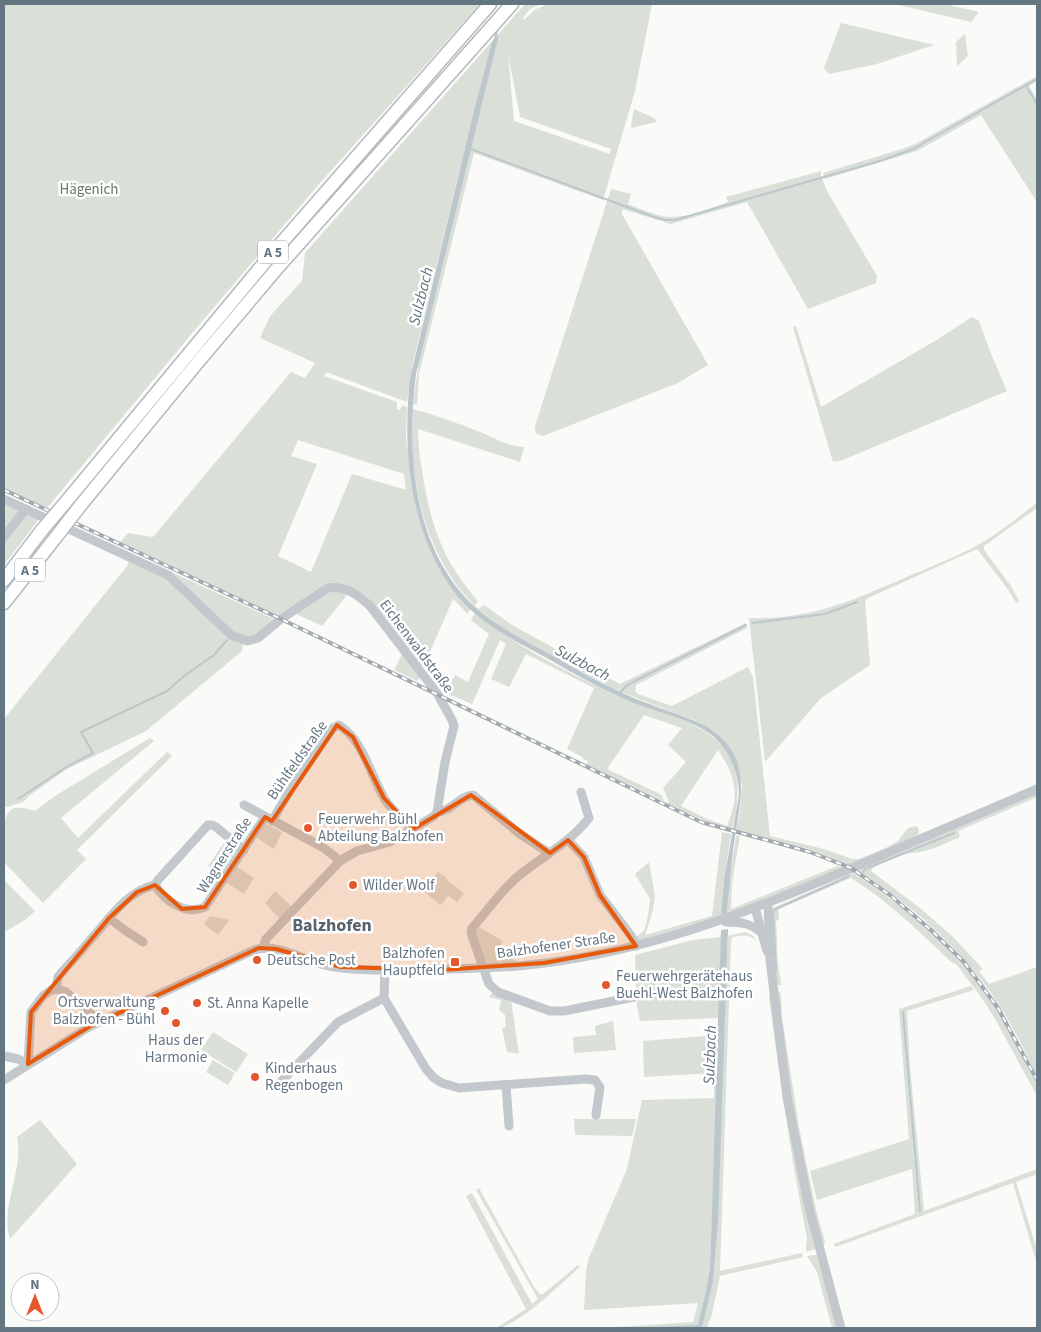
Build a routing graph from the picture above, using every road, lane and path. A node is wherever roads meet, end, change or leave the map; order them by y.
1 (512, 4) edge
2 (489, 5) edge
3 (4, 499) edge
4 (26, 509) junction
5 (4, 538) edge
6 (4, 580) edge
7 (4, 603) edge
8 (1037, 789) edge
9 (581, 792) dead end
10 (244, 805) dead end
11 (437, 812) junction
12 (268, 819) junction
13 (413, 829) junction
14 (568, 840) junction
15 (244, 850) junction
16 (549, 854) junction
17 (340, 861) junction
18 (155, 885) junction
19 (768, 903) junction
20 (755, 908) junction
21 (109, 918) junction
22 (732, 919) junction
23 (762, 933) junction
24 (143, 942) dead end
25 (636, 946) junction
26 (263, 948) junction
27 (770, 960) junction
28 (483, 968) junction
29 (385, 970) junction
30 (56, 989) junction
31 (634, 997) dead end
32 (384, 998) junction
33 (100, 1022) junction
34 (4, 1058) edge
35 (28, 1064) junction
36 (14, 1074) junction
37 (4, 1080) edge
38 (506, 1085) junction
39 (276, 1087) dead end
40 (596, 1115) dead end
41 (509, 1126) dead end
42 (841, 1328) edge

1 - 7 highway, A 5, bridge
2 - 6 highway, A 5, bridge
3 - 4 street, Eichenwaldstraße
4 - 5 street
4 - 11 street, Eichenwaldstraße
8 - 19 street, Balzhofener Straße
9 - 14 street
10 - 12 street, Bühlfeldstraße
11 - 13 street
11 - 16 street
12 - 13 street, Bühlfeldstraße
12 - 15 street, Wagnerstraße
12 - 17 street, Bühlfeldstraße
13 - 17 street
14 - 16 street
14 - 25 street
15 - 18 street
15 - 18 street, Wagnerstraße
16 - 28 street
17 - 26 street
18 - 21 street
19 - 20 street, Balzhofener Straße
19 - 27 street
20 - 22 street, Balzhofener Straße
20 - 23 street
21 - 24 street
21 - 30 street
22 - 23 street
22 - 25 street, Balzhofener Straße
23 - 27 street
25 - 28 street, Balzhofener Straße
26 - 29 street, Balzhofener Straße
26 - 33 street
27 - 42 street
28 - 29 street, Balzhofener Straße
28 - 31 street, Balzhofener Straße
29 - 32 street
30 - 33 street
30 - 35 street
32 - 38 street
32 - 39 street
33 - 35 street
34 - 35 street
34 - 36 street
35 - 36 street
36 - 37 street
38 - 40 street
38 - 41 street

